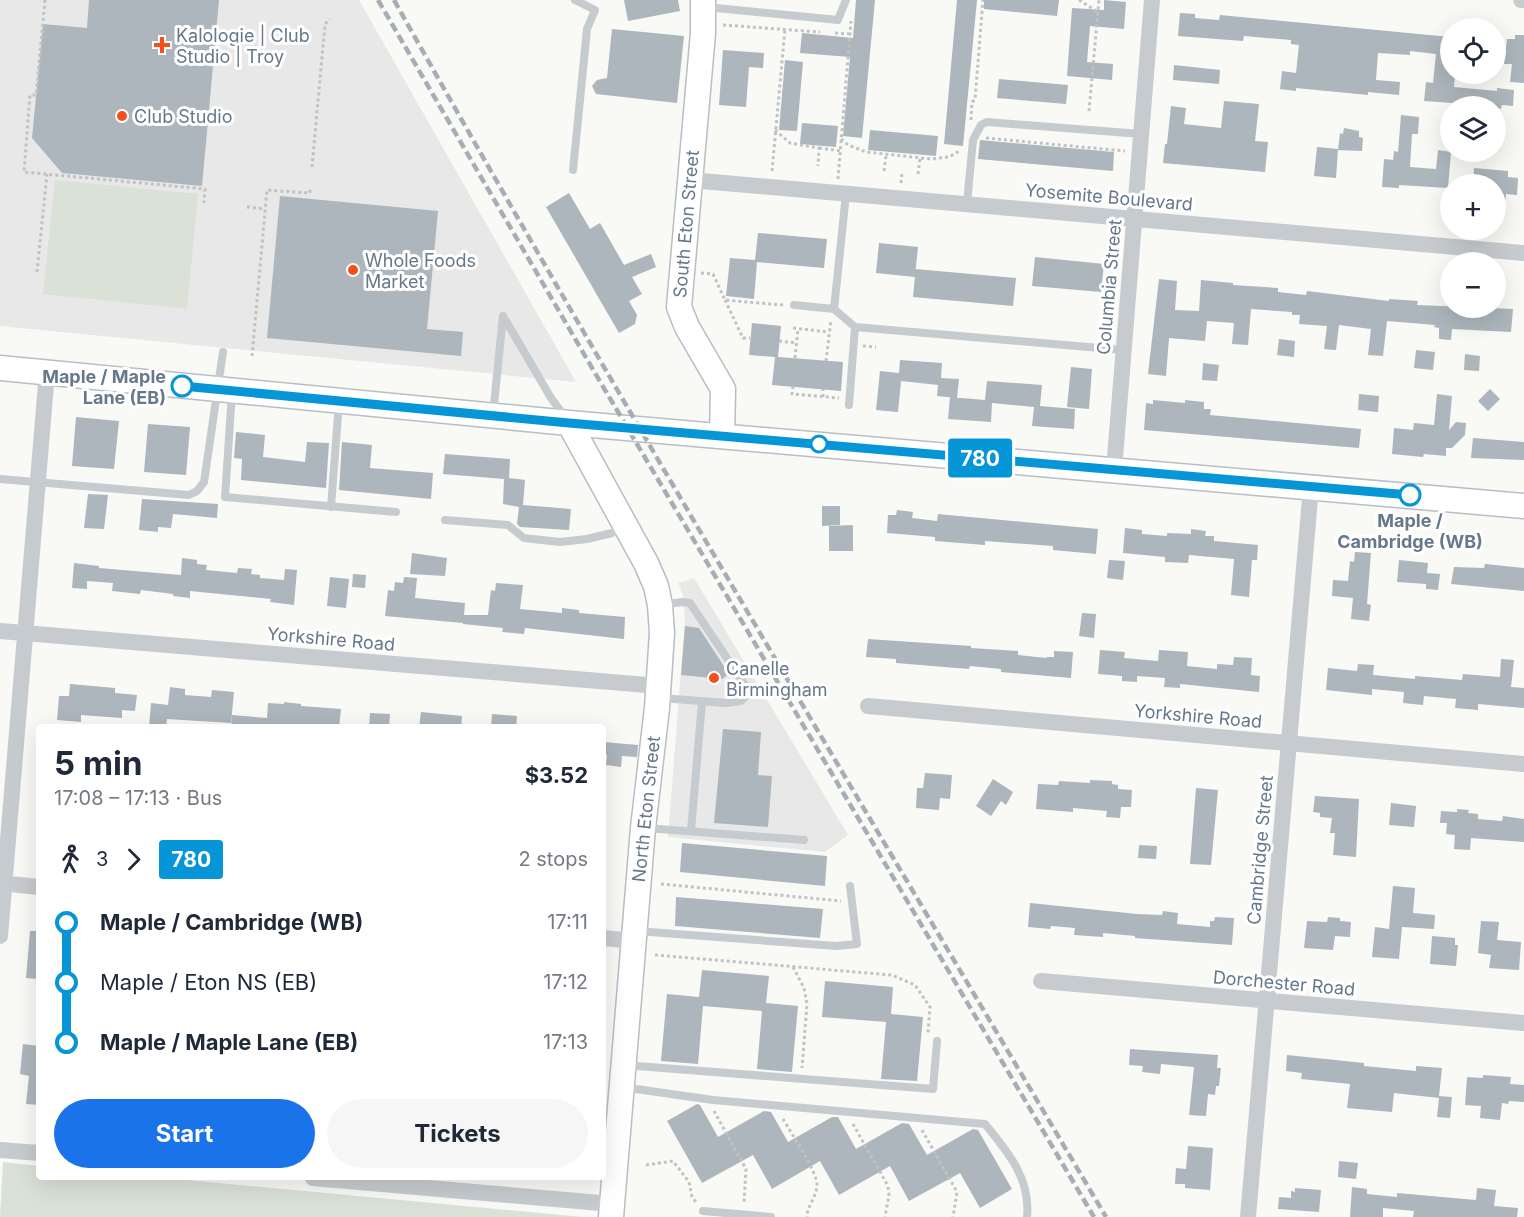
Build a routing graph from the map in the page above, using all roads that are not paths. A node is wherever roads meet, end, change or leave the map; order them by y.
1 (575, 0) edge
2 (846, 0) edge
3 (1152, 0) edge
4 (703, 3) edge
5 (1142, 134) junction
6 (573, 170) dead end
7 (690, 180) junction
8 (842, 193) junction
9 (967, 203) junction
10 (1134, 219) junction
11 (1524, 253) edge
12 (794, 306) road end
13 (834, 309) junction
14 (855, 327) junction
15 (1124, 350) junction
16 (223, 352) dead end
17 (0, 368) edge
18 (47, 372) junction
19 (225, 389) junction
20 (339, 400) junction
21 (849, 405) dead end
22 (493, 415) junction
23 (569, 423) junction
24 (722, 436) junction
25 (1114, 470) junction
26 (0, 479) edge
27 (39, 482) junction
28 (1311, 487) junction
29 (1524, 506) edge
30 (331, 507) junction
31 (396, 512) dead end
32 (445, 520) dead end
33 (625, 526) junction
34 (660, 605) junction
35 (0, 631) edge
36 (26, 633) junction
37 (658, 692) junction
38 (702, 702) junction
39 (868, 706) dead end
40 (1289, 743) junction
41 (1524, 764) edge
42 (643, 828) junction
43 (691, 831) junction
44 (804, 840) dead end
45 (2, 883) edge
46 (850, 886) dead end
47 (36, 887) edge
48 (0, 936) edge
49 (634, 936) junction
50 (606, 938) edge
51 (1041, 981) dead end
52 (1267, 1001) junction
53 (1524, 1023) edge
54 (937, 1041) dead end
55 (623, 1076) junction
56 (0, 1150) edge
57 (36, 1153) edge
58 (332, 1180) edge
59 (611, 1210) edge
60 (703, 1211) road end
61 (771, 1217) edge
62 (1028, 1217) edge
63 (1248, 1217) edge

1 - 6 lane
2 - 4 lane
3 - 5 street, Columbia Street
4 - 7 main road, South Eton Street
5 - 9 lane
5 - 10 street, Columbia Street
7 - 8 street, Yosemite Boulevard
7 - 24 main road, South Eton Street
8 - 9 street, Yosemite Boulevard
8 - 13 lane
9 - 10 street, Yosemite Boulevard
10 - 11 street, Yosemite Boulevard
10 - 15 street, Columbia Street
12 - 13 lane
13 - 14 lane
14 - 15 lane
14 - 21 lane
15 - 25 street, Columbia Street
16 - 19 lane
17 - 18 main road
18 - 19 main road
18 - 27 street
19 - 20 main road
19 - 27 lane
19 - 30 lane
20 - 22 main road
20 - 30 lane
22 - 23 main road
22 - 23 lane
23 - 24 main road
23 - 33 main road, North Eton Street
24 - 25 main road
25 - 28 main road
26 - 27 lane
27 - 36 street
28 - 29 main road
28 - 40 street, Cambridge Street
30 - 31 lane
32 - 33 lane
33 - 34 main road, North Eton Street
34 - 37 main road, North Eton Street
34 - 38 lane
35 - 36 street, Yorkshire Road
36 - 37 street, Yorkshire Road
36 - 45 street
37 - 38 lane
37 - 42 main road, North Eton Street
38 - 43 lane
39 - 40 street, Yorkshire Road
40 - 41 street, Yorkshire Road
40 - 52 street, Cambridge Street
42 - 43 lane
42 - 49 main road, North Eton Street
43 - 44 lane
45 - 47 street
45 - 48 street
46 - 49 lane
49 - 50 street
49 - 55 main road, North Eton Street
51 - 52 street, Dorchester Road
52 - 53 street, Dorchester Road
52 - 63 street, Cambridge Street
54 - 55 lane
55 - 59 main road, North Eton Street
55 - 62 lane
56 - 57 street
58 - 59 street
60 - 61 lane

